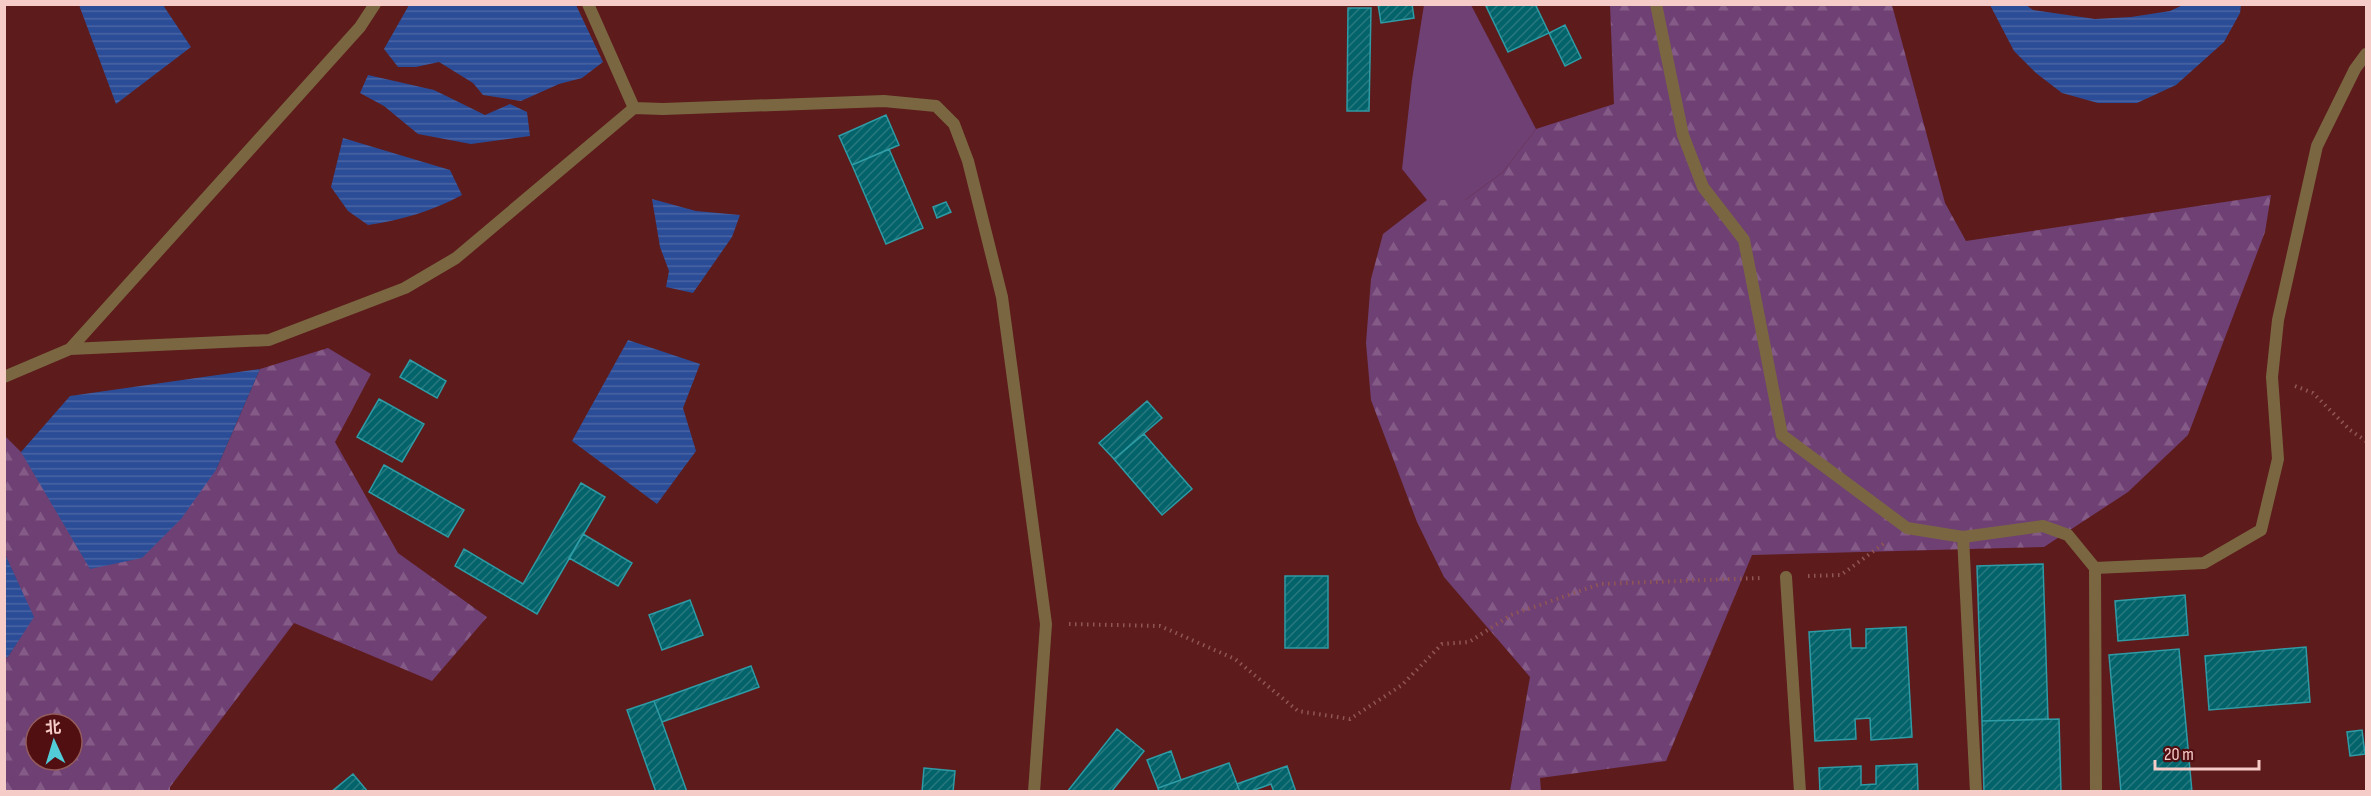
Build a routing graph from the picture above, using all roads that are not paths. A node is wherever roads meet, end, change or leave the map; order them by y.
1 (375, 4) edge
2 (588, 4) edge
3 (1656, 4) edge
4 (2367, 54) edge
5 (634, 108) junction
6 (70, 349) junction
7 (5, 376) edge
8 (1963, 537) junction
9 (2094, 568) junction
10 (1786, 577) road end
11 (1034, 792) edge
12 (1800, 792) edge
13 (1976, 792) edge
14 (2096, 792) edge

1 - 6 street
2 - 5 street
3 - 8 street
4 - 9 street
5 - 6 street
5 - 11 street
6 - 7 street
8 - 9 street
8 - 13 street
9 - 14 street
10 - 12 street

